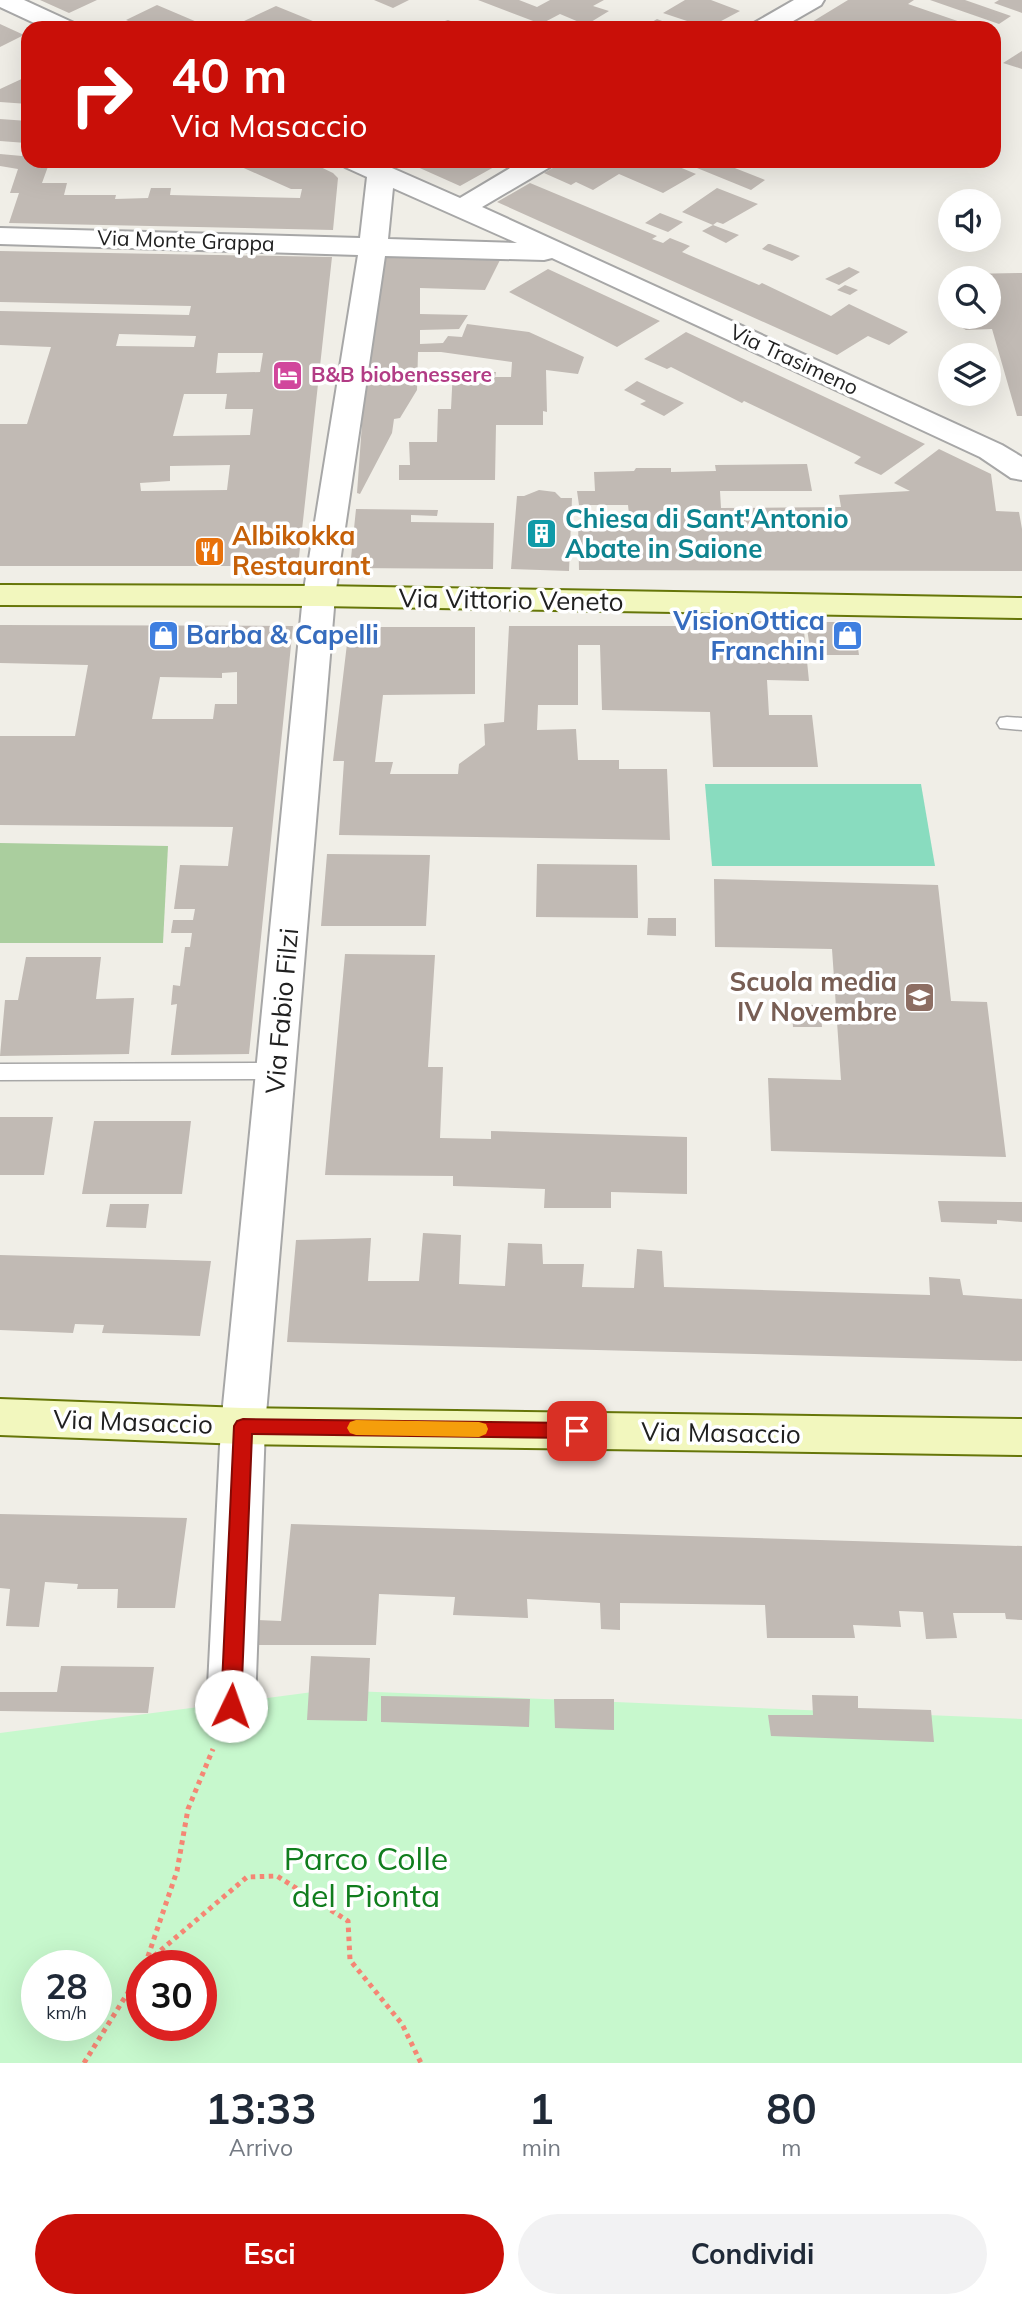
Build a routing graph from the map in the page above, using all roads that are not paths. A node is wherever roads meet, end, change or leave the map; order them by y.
1 (4, 0) edge
2 (812, 0) edge
3 (764, 16) edge
4 (50, 21) edge
5 (367, 168) edge
6 (369, 168) edge
7 (529, 168) edge
8 (462, 208) junction
9 (0, 236) edge
10 (373, 246) junction
11 (563, 253) junction
12 (991, 451) junction
13 (1022, 455) edge
14 (1022, 471) edge
15 (0, 595) edge
16 (319, 596) junction
17 (1022, 608) edge
18 (276, 1071) junction
19 (0, 1072) edge
20 (0, 1417) edge
21 (243, 1426) junction
22 (1022, 1437) edge
23 (231, 1706) road end

1 - 4 street
2 - 3 street
5 - 10 street, Via Fabio Filzi
6 - 8 street, Via Trasimeno
7 - 8 street
8 - 11 street, Via Trasimeno
9 - 10 street, Via Monte Grappa
10 - 11 street, Via Trasimeno
10 - 16 street, Via Fabio Filzi
11 - 12 street, Via Trasimeno
12 - 13 street
12 - 14 street, Via Trasimeno
15 - 16 main road, Via Vittorio Veneto
16 - 17 main road, Via Vittorio Veneto
16 - 18 street, Via Fabio Filzi
18 - 19 lane
18 - 21 street, Via Fabio Filzi
20 - 21 main road, Via Masaccio
21 - 22 main road, Via Masaccio
21 - 23 street, Via Fabio Filzi

